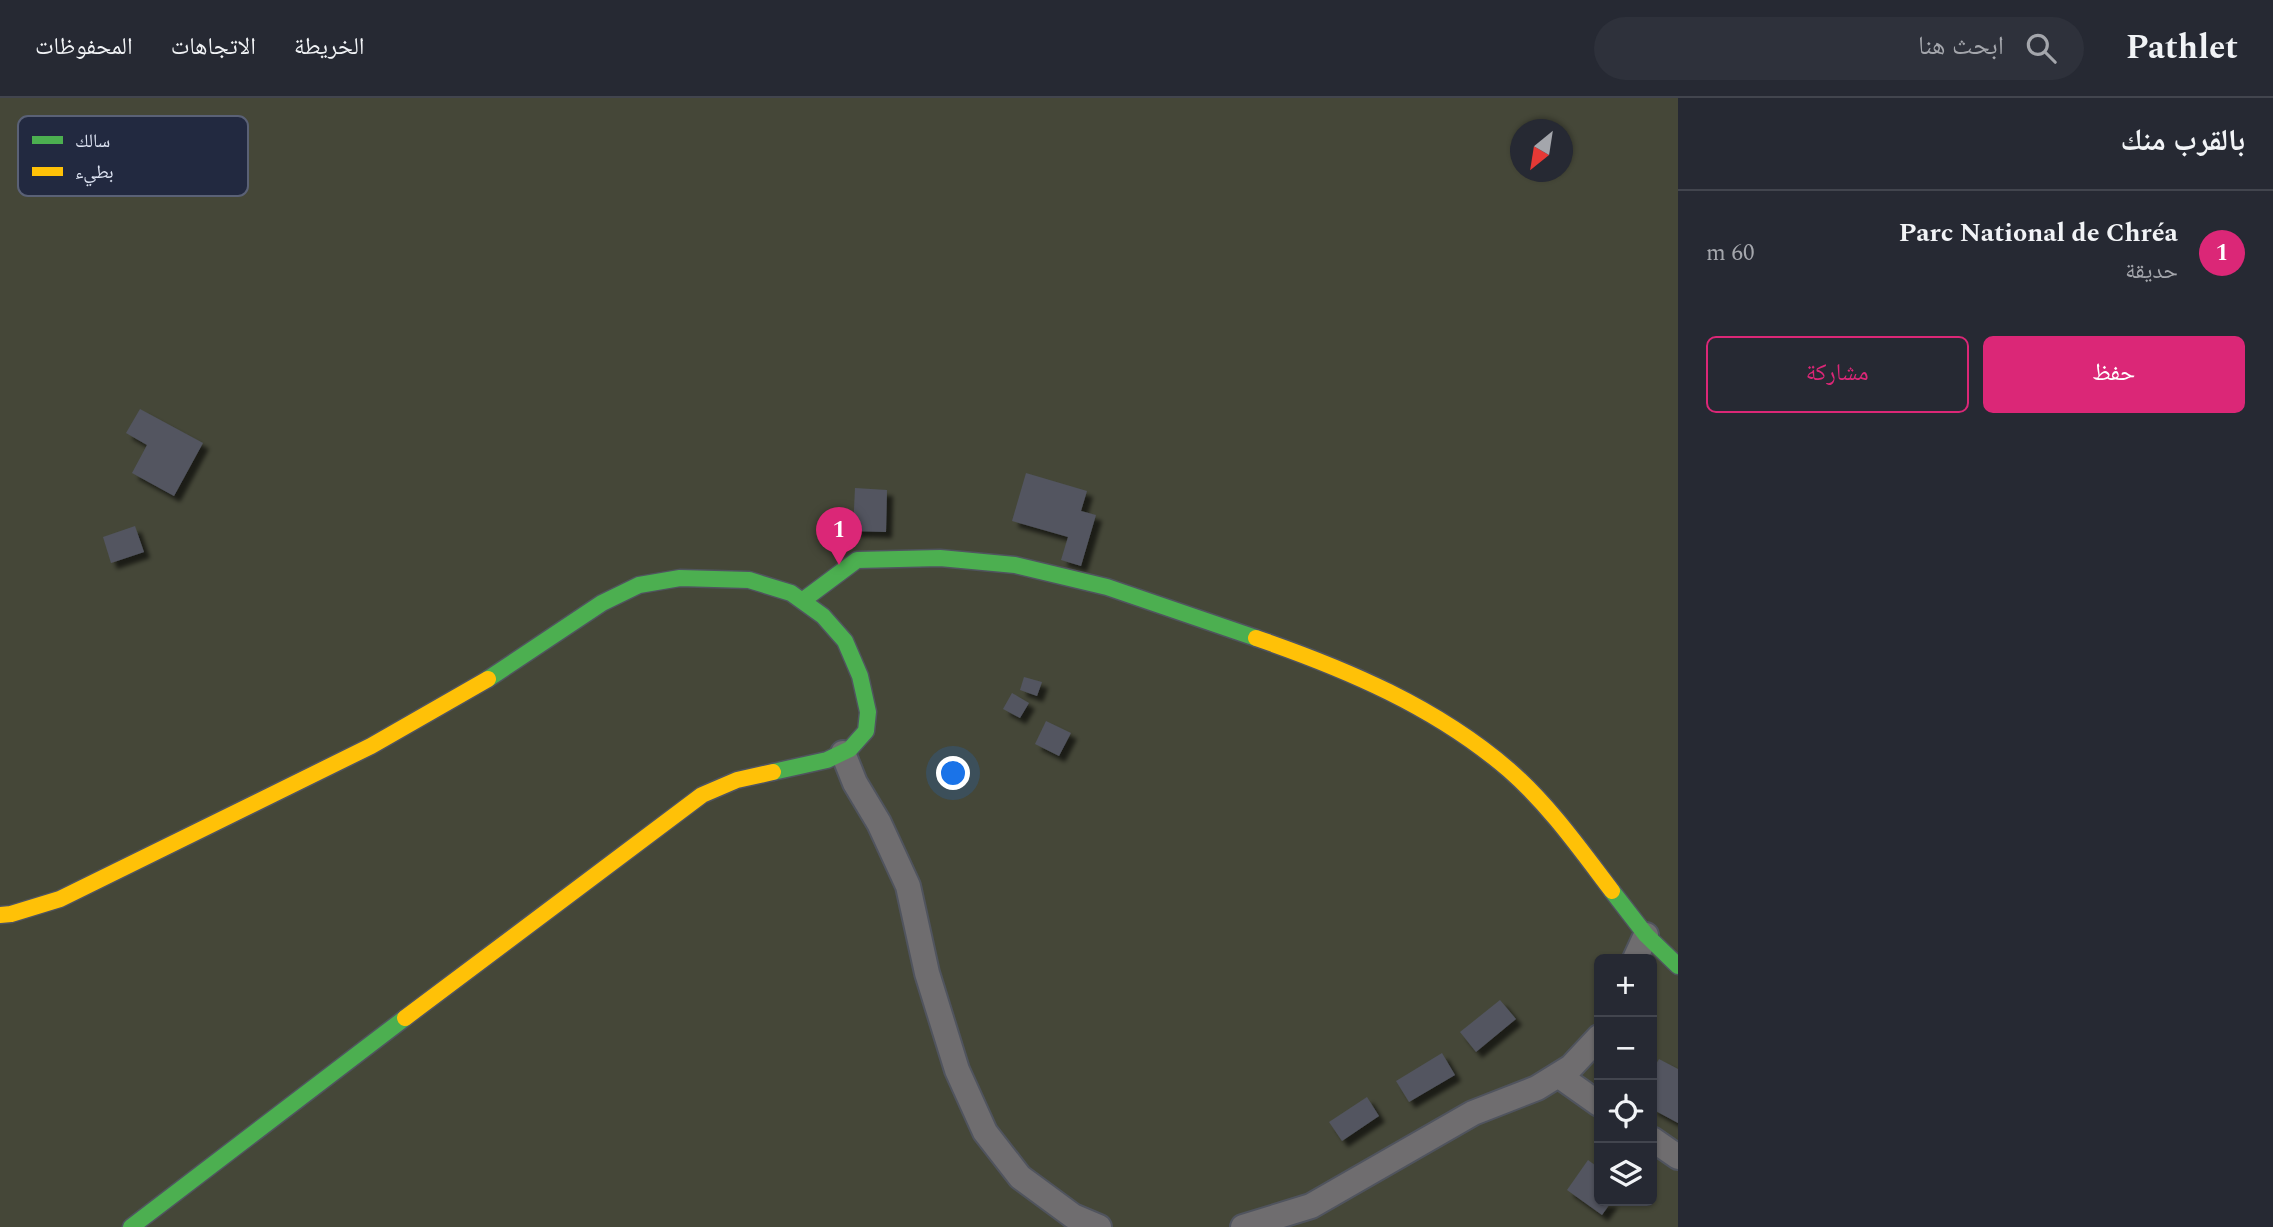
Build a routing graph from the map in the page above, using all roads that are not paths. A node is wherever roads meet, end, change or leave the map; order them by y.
1 (802, 601) junction
2 (843, 753) junction
3 (0, 915) edge
4 (1646, 935) junction
5 (1636, 954) edge
6 (1678, 966) edge
7 (1594, 1042) edge
8 (1558, 1075) junction
9 (1594, 1100) edge
10 (1657, 1142) edge
11 (1678, 1157) edge
12 (131, 1227) edge
13 (1100, 1227) edge
14 (1243, 1227) edge

1 - 2 street
1 - 3 street
1 - 4 street
2 - 12 street
2 - 13 street
4 - 5 street
4 - 6 street
7 - 8 street
8 - 9 street
8 - 14 street
10 - 11 street

